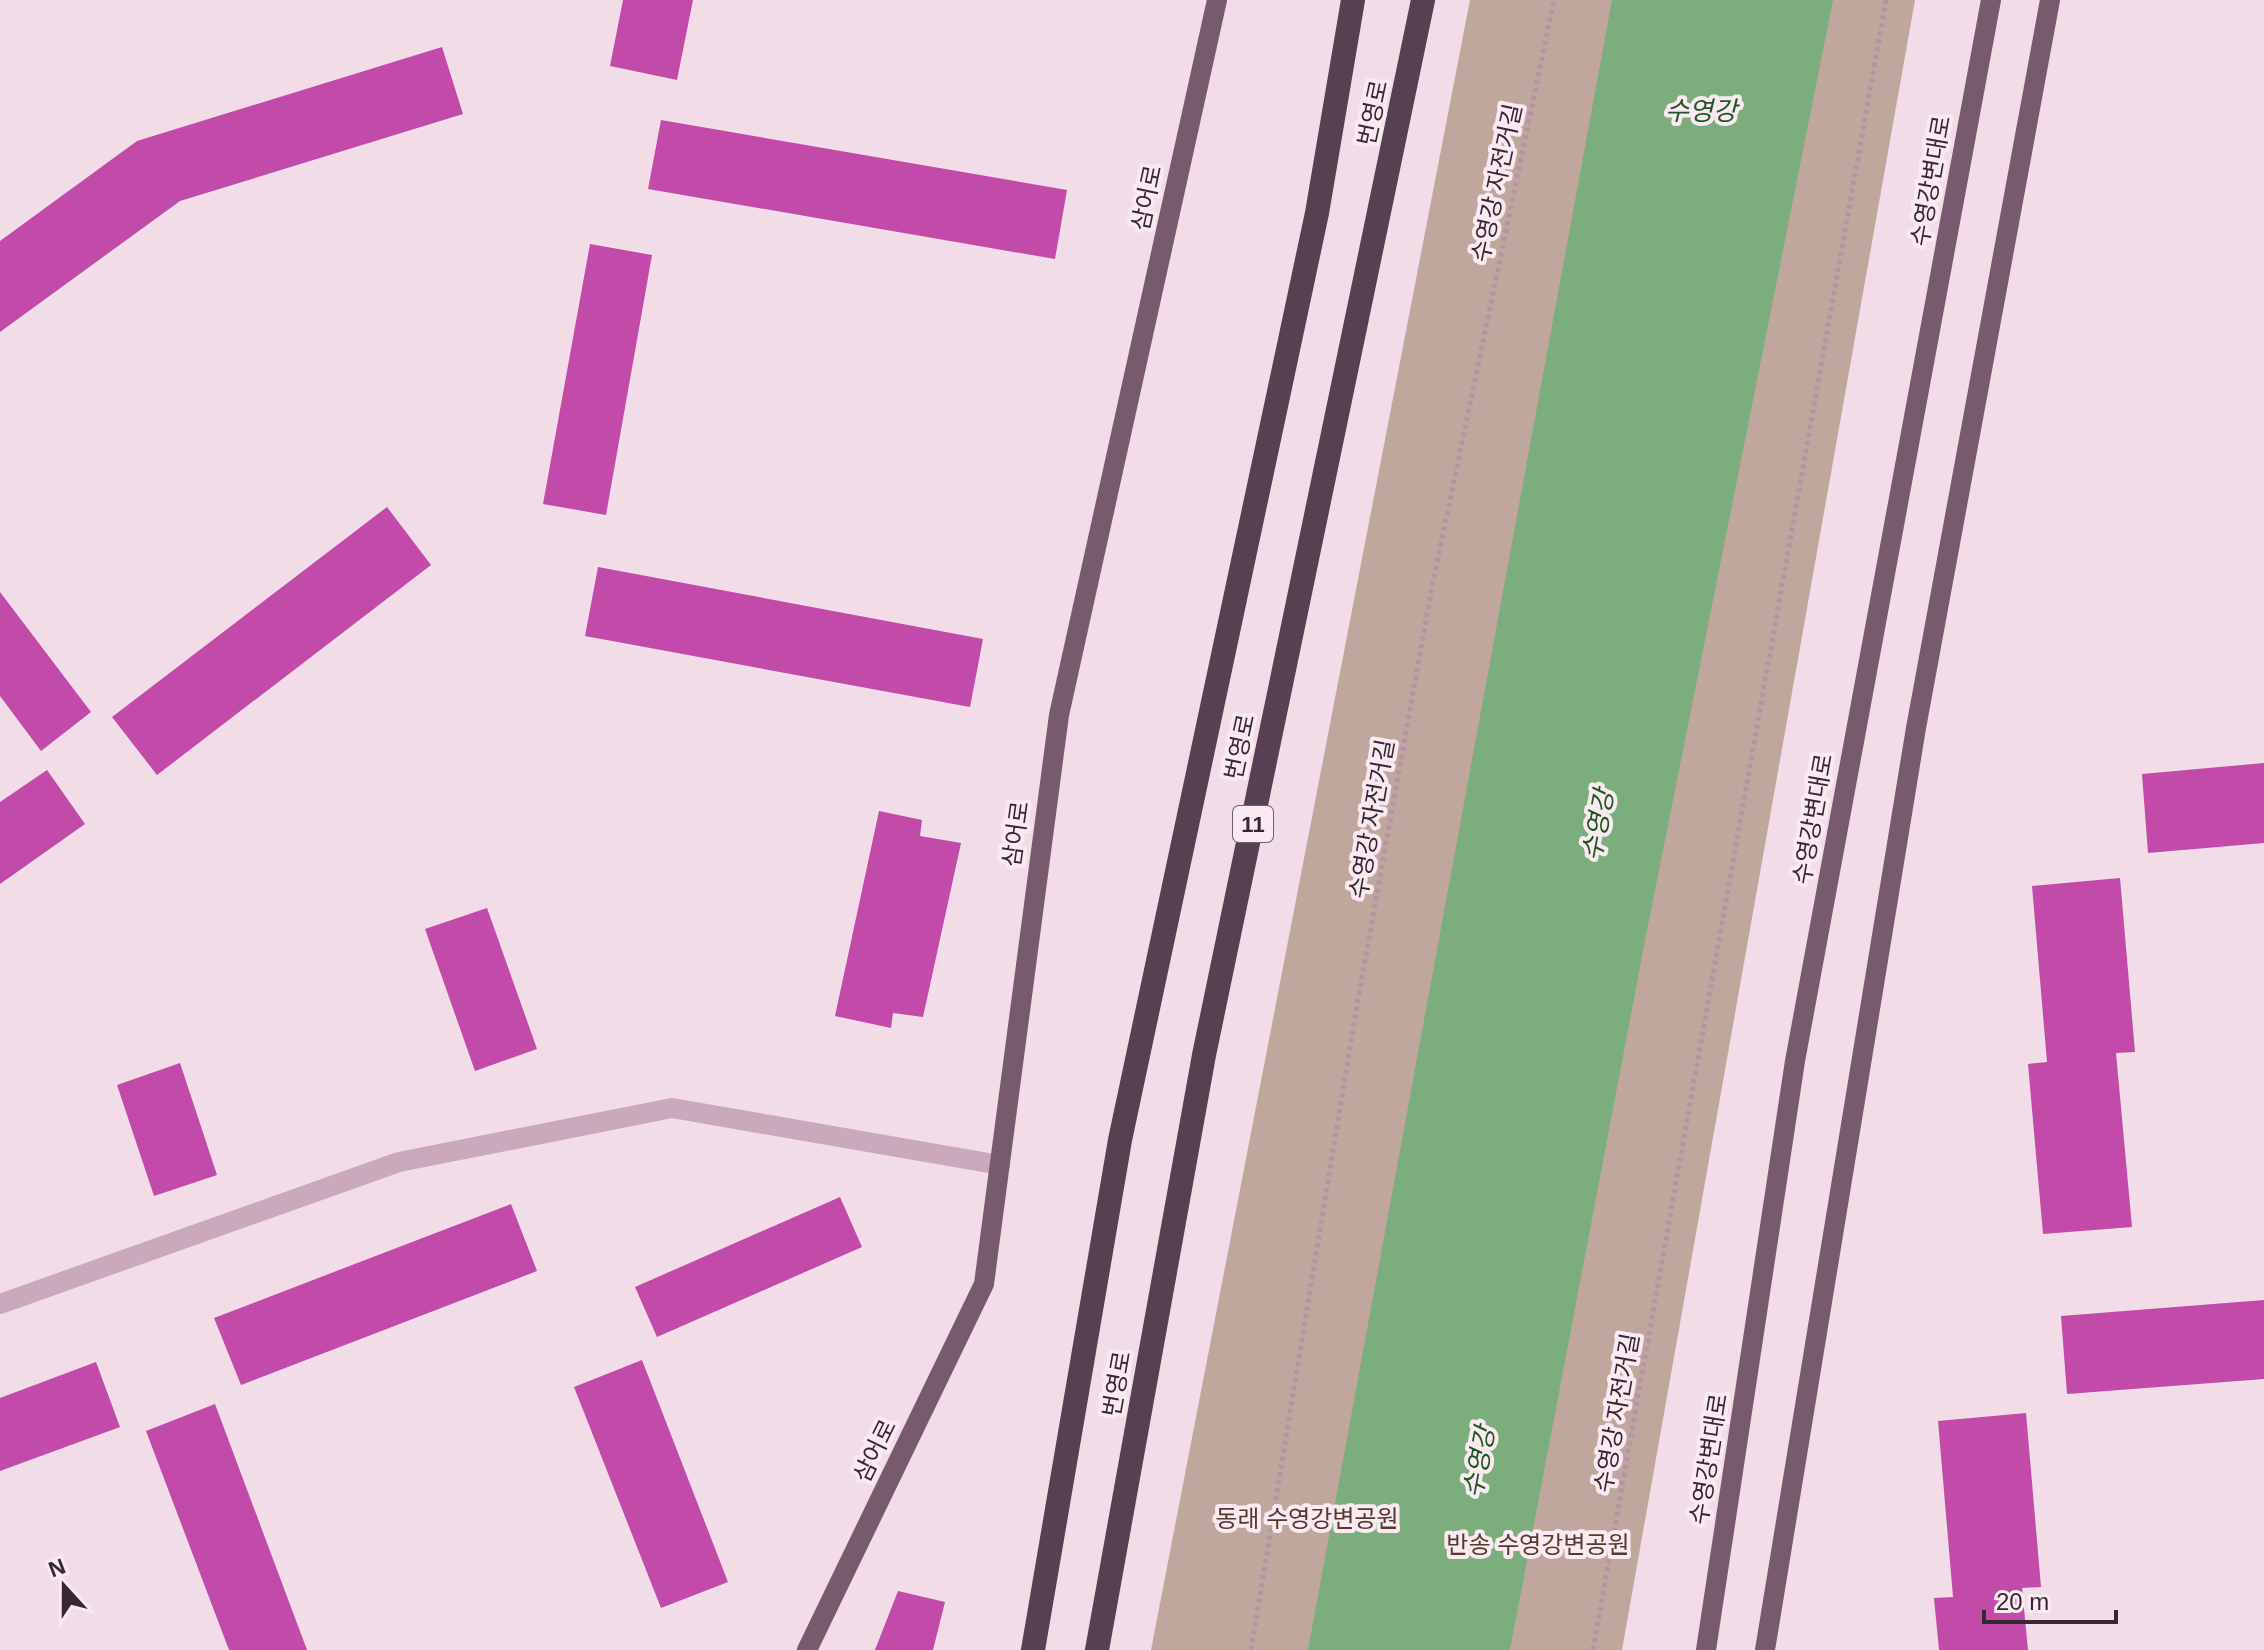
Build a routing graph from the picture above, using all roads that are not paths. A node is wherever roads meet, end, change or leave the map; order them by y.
1 (1217, 0) edge
2 (1353, 0) edge
3 (1423, 0) edge
4 (1991, 0) edge
5 (2050, 0) edge
6 (1000, 1165) junction
7 (0, 1304) edge
8 (807, 1650) edge
9 (1033, 1650) edge
10 (1097, 1650) edge
11 (1706, 1650) edge
12 (1765, 1650) edge

1 - 6 main road, 삼어로
2 - 9 highway, 번영로
3 - 10 highway, 번영로 / 11
4 - 11 main road, 수영강변대로
5 - 12 main road
6 - 7 lane
6 - 8 main road, 삼어로

